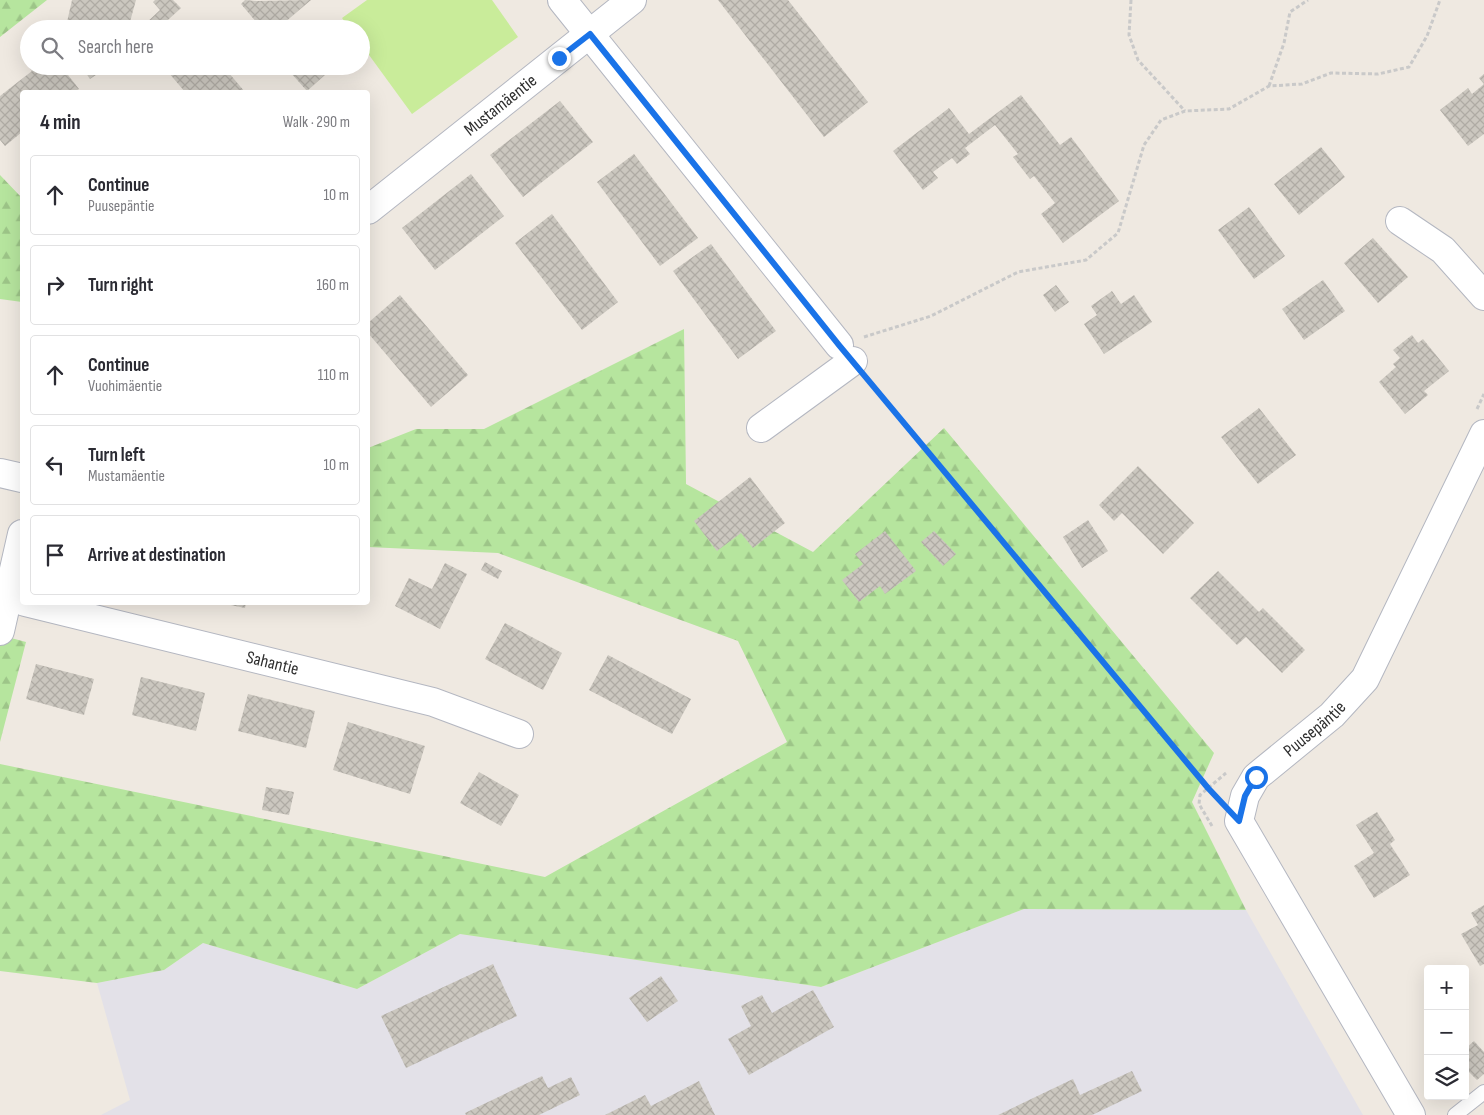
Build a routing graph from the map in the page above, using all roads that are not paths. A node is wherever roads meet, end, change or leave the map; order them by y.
1 (562, 0) edge
2 (632, 0) edge
3 (590, 34) junction
4 (370, 208) edge
5 (1400, 221) dead end
6 (1484, 296) edge
7 (1480, 423) edge
8 (761, 428) dead end
9 (0, 473) edge
10 (20, 478) edge
11 (20, 568) edge
12 (18, 601) edge
13 (34, 605) edge
14 (0, 631) edge
15 (519, 734) dead end
16 (1484, 1092) edge
17 (1411, 1115) edge
18 (1455, 1115) edge

1 - 3 street
2 - 3 street, Mustamäentie
3 - 4 street, Mustamäentie
3 - 8 street
5 - 6 street
7 - 17 street, Puusepäntie
9 - 10 street
11 - 12 street
12 - 14 street
13 - 15 street, Sahantie
16 - 18 lane

